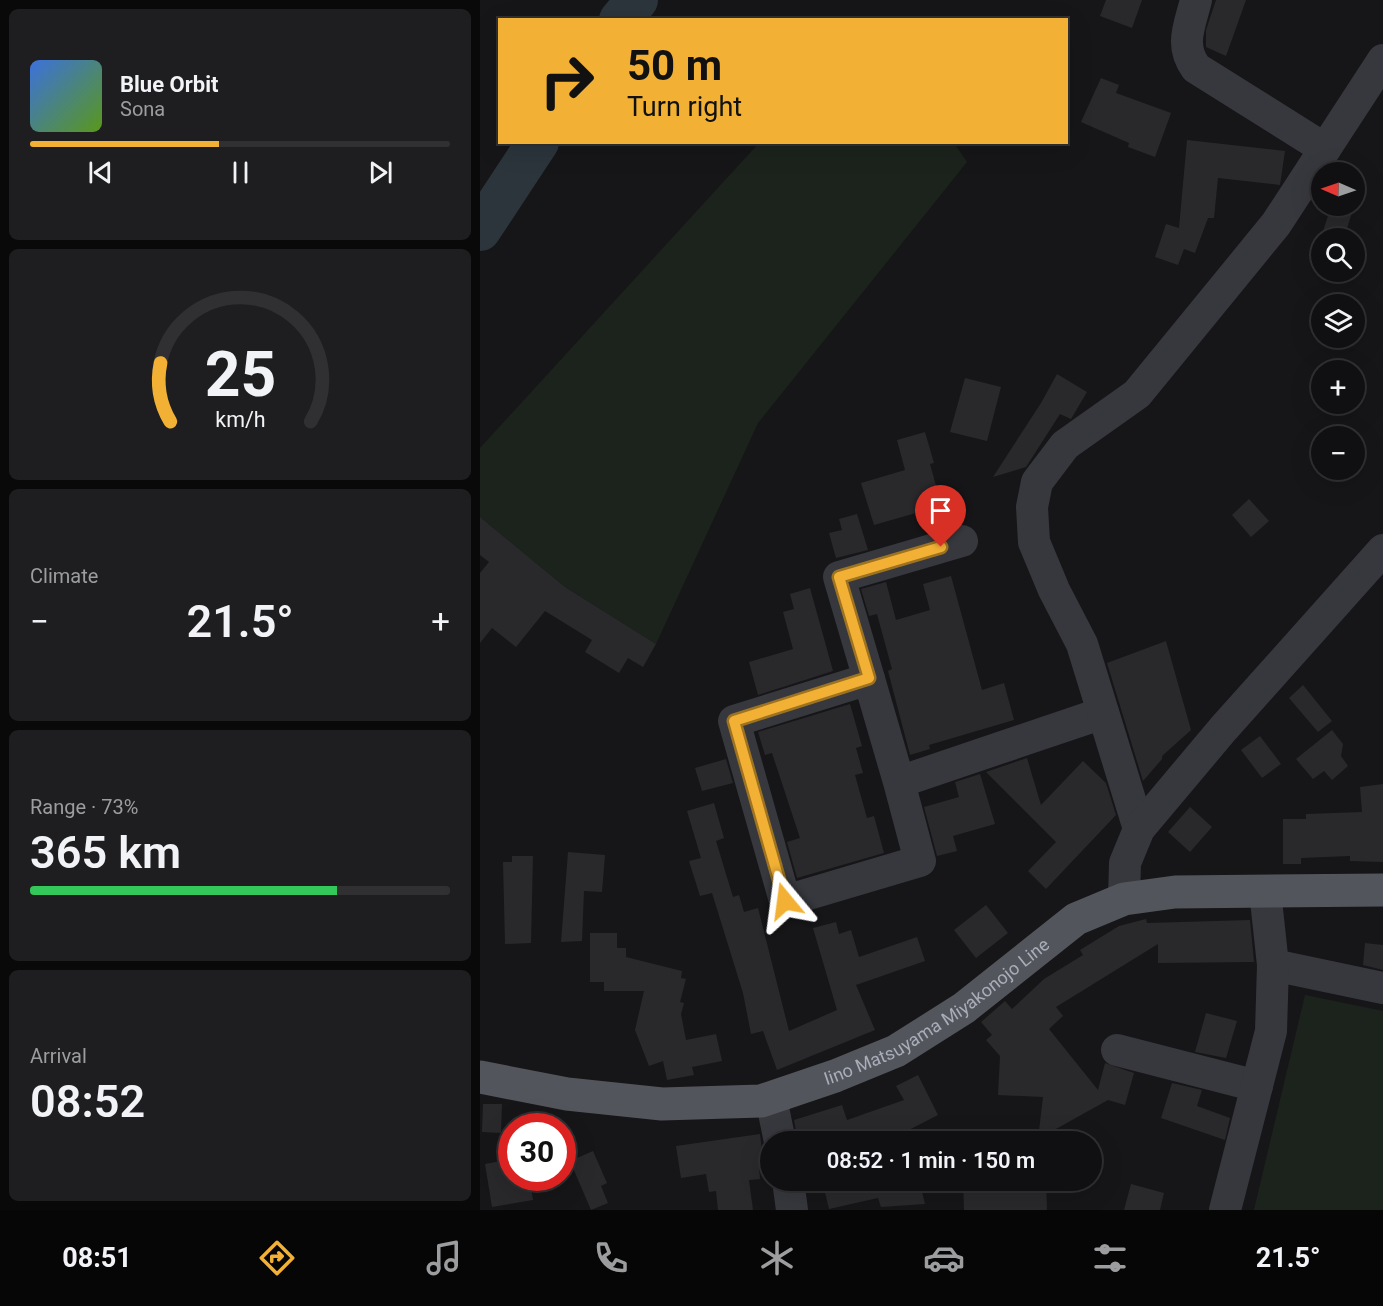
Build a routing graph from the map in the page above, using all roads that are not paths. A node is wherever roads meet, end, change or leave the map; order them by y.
1 (1196, 0) edge
2 (1383, 60) edge
3 (1325, 149) junction
4 (962, 541) dead end
5 (1383, 550) edge
6 (869, 678) junction
7 (1103, 713) junction
8 (899, 782) junction
9 (1139, 829) junction
10 (1383, 890) edge
11 (1265, 891) junction
12 (1124, 899) junction
13 (1273, 965) junction
14 (1383, 988) edge
15 (1117, 1050) dead end
16 (480, 1077) edge
17 (1257, 1086) junction
18 (771, 1098) junction
19 (778, 1131) edge
20 (789, 1191) edge
21 (792, 1210) edge
22 (1225, 1210) edge

1 - 3 street
2 - 3 street
3 - 7 street
4 - 6 street
5 - 9 street
6 - 8 street
6 - 8 street
7 - 8 street
7 - 9 street
9 - 12 street
10 - 11 main road, Iino Matsuyama Miyakonojo Line
11 - 12 main road, Iino Matsuyama Miyakonojo Line
11 - 13 street
12 - 18 main road, Iino Matsuyama Miyakonojo Line
13 - 14 street
13 - 17 street
15 - 17 street
16 - 18 main road, Iino Matsuyama Miyakonojo Line
17 - 22 street
18 - 19 street
20 - 21 street

